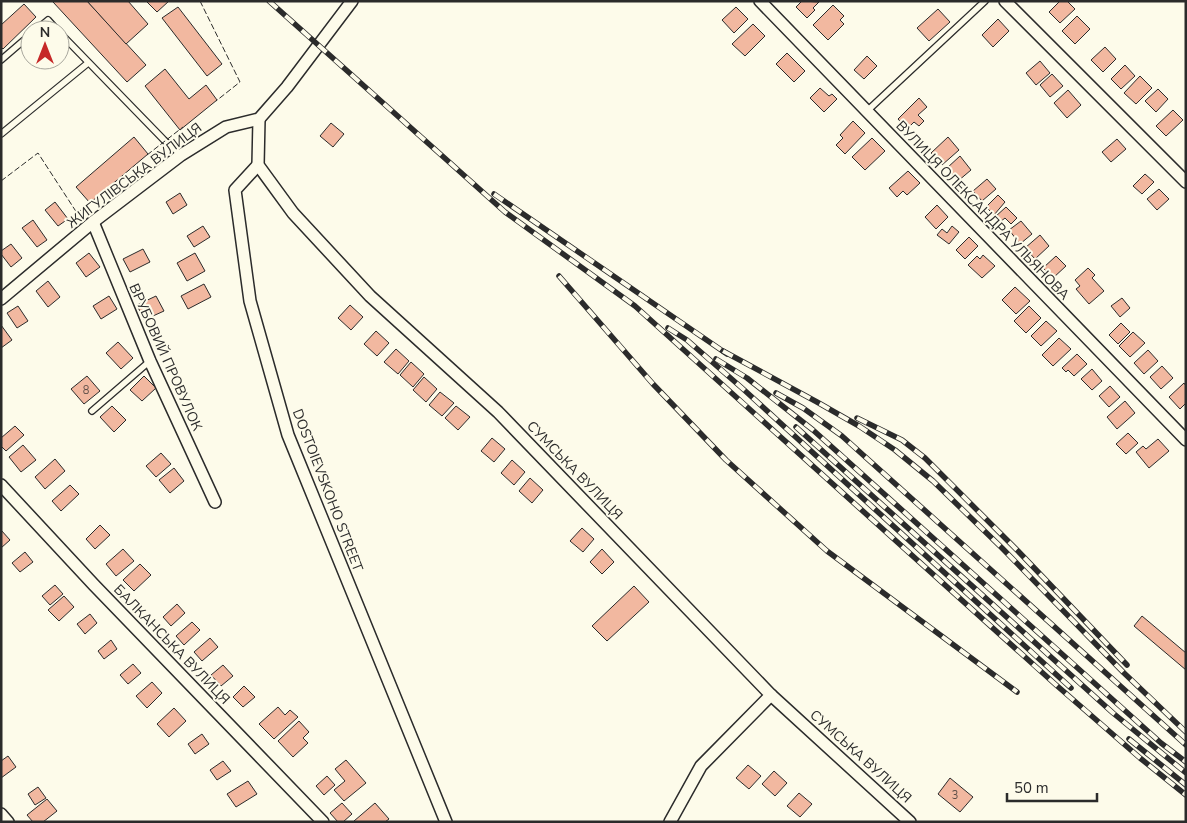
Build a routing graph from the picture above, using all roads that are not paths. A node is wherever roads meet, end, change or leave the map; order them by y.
1 (352, 1) edge
2 (760, 1) edge
3 (985, 1) edge
4 (1005, 1) edge
5 (20, 44) edge
6 (70, 44) edge
7 (1, 60) edge
8 (88, 63) junction
9 (866, 112) junction
10 (259, 119) junction
11 (1, 134) edge
12 (181, 155) junction
13 (258, 164) junction
14 (1186, 182) edge
15 (93, 222) junction
16 (1, 298) edge
17 (150, 361) junction
18 (92, 411) dead end
19 (1186, 440) edge
20 (1, 486) edge
21 (215, 502) dead end
22 (771, 694) junction
23 (1, 814) edge
24 (8, 822) edge
25 (323, 822) edge
26 (446, 822) edge
27 (670, 822) edge
28 (910, 822) edge

1 - 10 street
2 - 9 street, ВУЛИЦЯ ОЛЕКСАНДРА УЛЬЯНОВА
3 - 9 lane
4 - 14 street
5 - 7 lane
6 - 8 lane
8 - 11 lane
8 - 12 lane
9 - 19 street, ВУЛИЦЯ ОЛЕКСАНДРА УЛЬЯНОВА
10 - 12 street, ЖИГУЛІВСЬКА ВУЛИЦЯ
10 - 13 street
12 - 15 street, ЖИГУЛІВСЬКА ВУЛИЦЯ
13 - 22 street, СУМСЬКА ВУЛИЦЯ
13 - 26 street, DOSTOIEVSKOHO STREET
15 - 16 street, ЖИГУЛІВСЬКА ВУЛИЦЯ
15 - 17 street, ВРУБОВИЙ ПРОВУЛОК
17 - 18 lane
17 - 21 street, ВРУБОВИЙ ПРОВУЛОК
20 - 25 street, БАЛКАНСЬКА ВУЛИЦЯ
22 - 27 street
22 - 28 street, СУМСЬКА ВУЛИЦЯ
23 - 24 street

